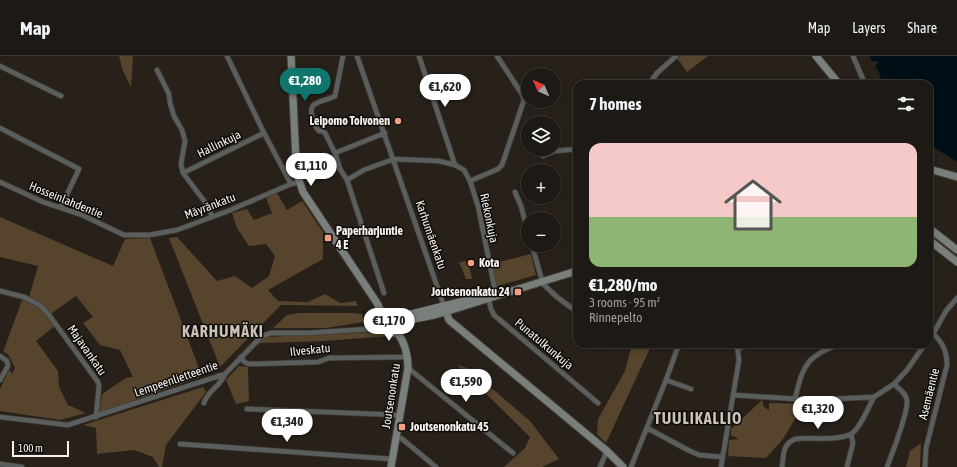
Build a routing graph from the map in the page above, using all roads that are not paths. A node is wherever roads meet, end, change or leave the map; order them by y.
1 (227, 56) edge
2 (291, 56) edge
3 (343, 56) edge
4 (357, 56) edge
5 (419, 56) edge
6 (497, 56) edge
7 (676, 56) edge
8 (816, 56) edge
9 (853, 56) edge
10 (0, 66) edge
11 (158, 70) dead end
12 (652, 80) edge
13 (836, 80) edge
14 (863, 80) edge
15 (61, 96) dead end
16 (0, 128) edge
17 (264, 133) junction
18 (385, 133) junction
19 (573, 149) edge
20 (561, 150) edge
21 (334, 153) junction
22 (394, 159) junction
23 (455, 165) junction
24 (933, 170) edge
25 (183, 173) junction
26 (957, 177) edge
27 (347, 180) junction
28 (470, 181) junction
29 (0, 182) edge
30 (299, 182) junction
31 (291, 184) junction
32 (515, 192) dead end
33 (61, 207) junction
34 (523, 212) edge
35 (212, 216) junction
36 (933, 231) edge
37 (124, 235) joint
38 (933, 243) edge
39 (957, 250) edge
40 (534, 252) edge
41 (957, 262) edge
42 (573, 272) edge
43 (542, 281) junction
44 (0, 291) edge
45 (384, 293) dead end
46 (491, 296) junction
47 (957, 298) edge
48 (377, 303) junction
49 (445, 309) junction
50 (573, 309) edge
51 (393, 314) junction
52 (382, 322) junction
53 (398, 328) junction
54 (369, 329) junction
55 (384, 330) junction
56 (933, 330) edge
57 (933, 335) edge
58 (678, 348) edge
59 (738, 348) edge
60 (831, 348) edge
61 (922, 348) edge
62 (0, 356) edge
63 (408, 357) junction
64 (240, 358) junction
65 (408, 368) junction
66 (225, 374) junction
67 (0, 380) edge
68 (666, 380) junction
69 (894, 384) junction
70 (691, 389) dead end
71 (734, 395) junction
72 (874, 397) junction
73 (795, 399) junction
74 (204, 403) dead end
75 (598, 403) dead end
76 (247, 409) dead end
77 (400, 415) junction
78 (0, 417) edge
79 (96, 417) junction
80 (647, 428) junction
81 (852, 434) junction
82 (396, 438) junction
83 (180, 444) dead end
84 (607, 451) junction
85 (514, 453) dead end
86 (722, 457) junction
87 (392, 463) edge
88 (0, 464) edge
89 (22, 467) edge
90 (436, 467) edge
91 (600, 467) edge
92 (623, 467) edge
93 (631, 467) edge
94 (721, 467) edge
95 (782, 467) edge
96 (847, 467) edge
97 (888, 467) edge
98 (925, 467) edge

1 - 17 street
2 - 30 street
3 - 21 street
4 - 18 street, Karhumäenkatu
5 - 23 street
6 - 28 street
7 - 12 street
8 - 13 street
9 - 14 street
10 - 15 street
11 - 25 street
16 - 33 street
17 - 25 street, Hallinkuja
17 - 31 street
18 - 21 street
18 - 22 street, Karhumäenkatu
19 - 20 street
21 - 27 street
22 - 23 street
22 - 27 street
22 - 49 street, Karhumäenkatu
23 - 28 street, Riekonkuja
24 - 26 street
25 - 35 street
27 - 45 street
28 - 46 street, Riekonkuja
29 - 33 street, Hosseinlahdentie
30 - 31 street, Mäyränkatu
30 - 48 street
31 - 35 street, Mäyränkatu
32 - 34 street
33 - 37 street, Hosseinlahdentie
35 - 37 street, Mäyränkatu
36 - 39 street
38 - 41 street
40 - 43 street
42 - 43 street
43 - 46 street
43 - 50 street
44 - 79 street, Majavankatu
46 - 49 street
46 - 75 street, Punatulkunkuja
47 - 56 street
48 - 51 street
48 - 52 street
49 - 51 street
49 - 53 street
49 - 84 street, Karhumäenkatu
51 - 52 street
51 - 53 street
52 - 54 street, Lempeenlietteentie
52 - 55 street
53 - 55 street
53 - 63 street, Joutsenonkatu
54 - 55 street, Lempeenlietteentie
54 - 64 street, Lempeenlietteentie
57 - 98 street, Asemäentie
58 - 68 street
59 - 71 street
60 - 73 street
61 - 69 street
62 - 67 street
63 - 64 street, Ilveskatu
63 - 65 street, Joutsenonkatu
64 - 66 street, Lempeenlietteentie
65 - 77 street, Joutsenonkatu
65 - 85 street
66 - 74 street
66 - 79 street, Lempeenlietteentie
68 - 70 street
68 - 80 street
69 - 72 street
69 - 97 street
71 - 73 street
71 - 86 street
72 - 73 street
72 - 81 street
76 - 77 street
77 - 82 street, Joutsenonkatu
78 - 79 street, Lempeenlietteentie
80 - 86 street
80 - 93 street
81 - 95 street
81 - 96 street
82 - 87 street, Joutsenonkatu
82 - 90 street
83 - 87 street
84 - 91 street
84 - 92 street, Karhumäenkatu
86 - 94 street
88 - 89 street

